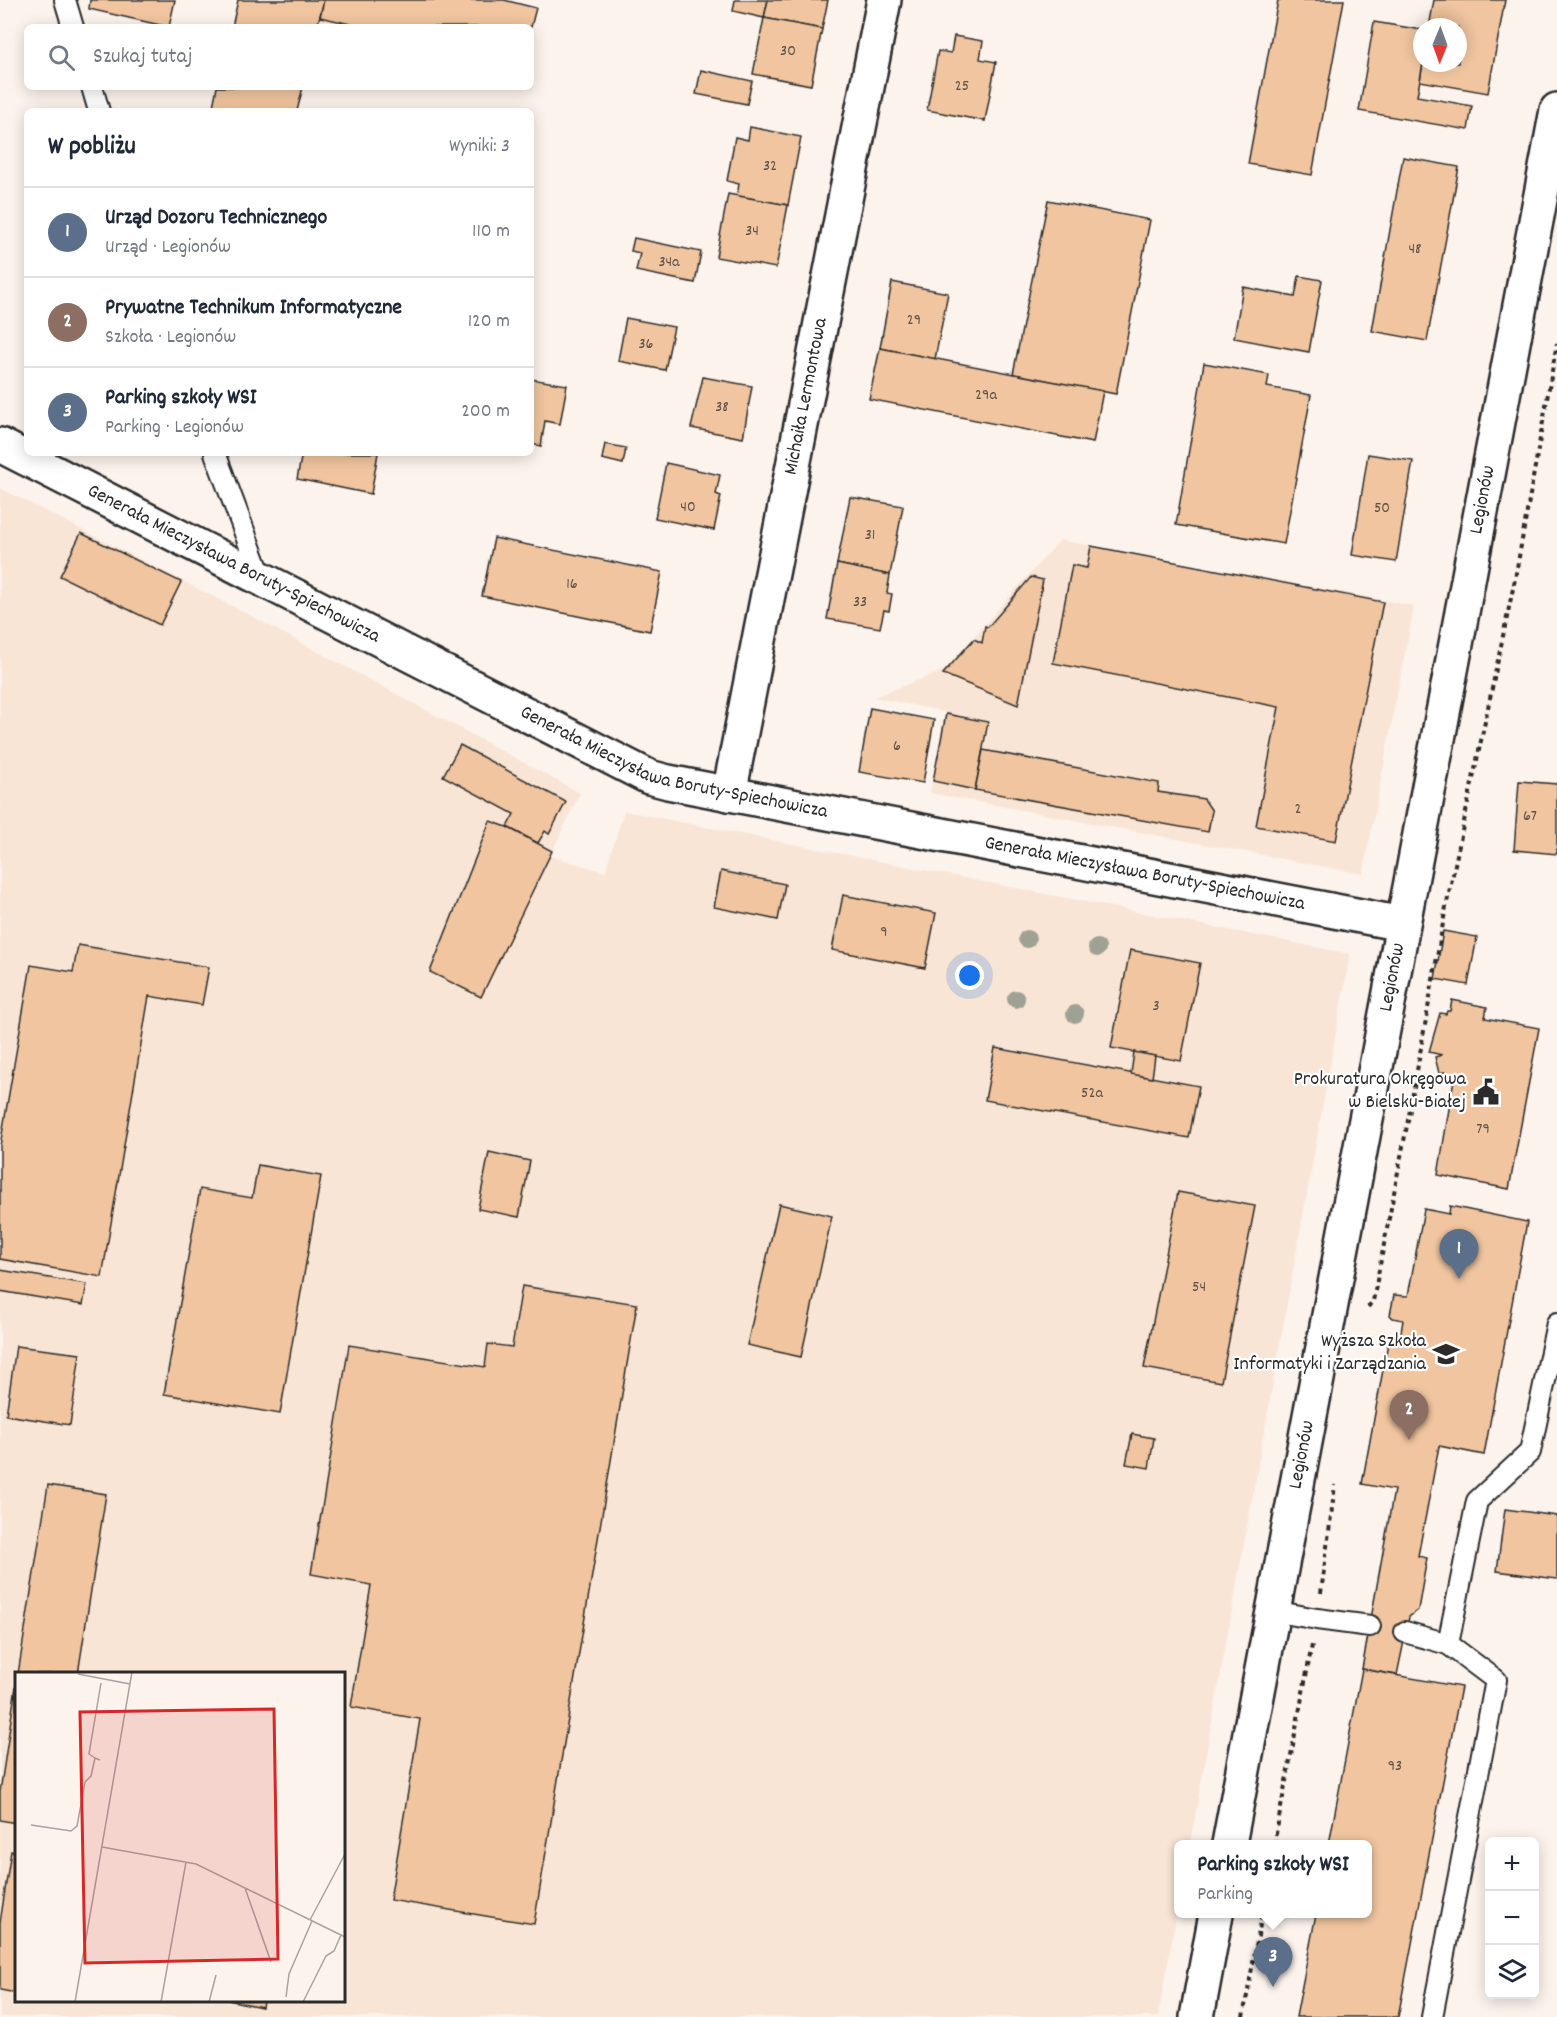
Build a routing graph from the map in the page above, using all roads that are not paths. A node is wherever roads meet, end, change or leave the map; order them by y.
1 (65, 0) edge
2 (884, 0) edge
3 (72, 24) edge
4 (93, 90) edge
5 (98, 108) edge
6 (1557, 111) edge
7 (0, 445) edge
8 (216, 456) edge
9 (262, 579) junction
10 (729, 794) junction
11 (1402, 924) junction
12 (1557, 1323) edge
13 (1273, 1611) junction
14 (1371, 1626) dead end
15 (1405, 1632) dead end
16 (1448, 1644) junction
17 (1230, 1840) edge
18 (1215, 1918) edge
19 (1197, 2017) edge
20 (1432, 2017) edge

1 - 3 lane
2 - 10 street, Michaiła Lermontowa
4 - 5 lane
6 - 11 street, Legionów
7 - 9 street, Generała Mieczysława Boruty-Spiechowicza
8 - 9 lane
9 - 10 street, Generała Mieczysława Boruty-Spiechowicza
10 - 11 street, Generała Mieczysława Boruty-Spiechowicza
11 - 13 street, Legionów
12 - 16 lane
13 - 14 lane
13 - 17 street, Legionów
15 - 16 lane
16 - 20 lane
18 - 19 street

